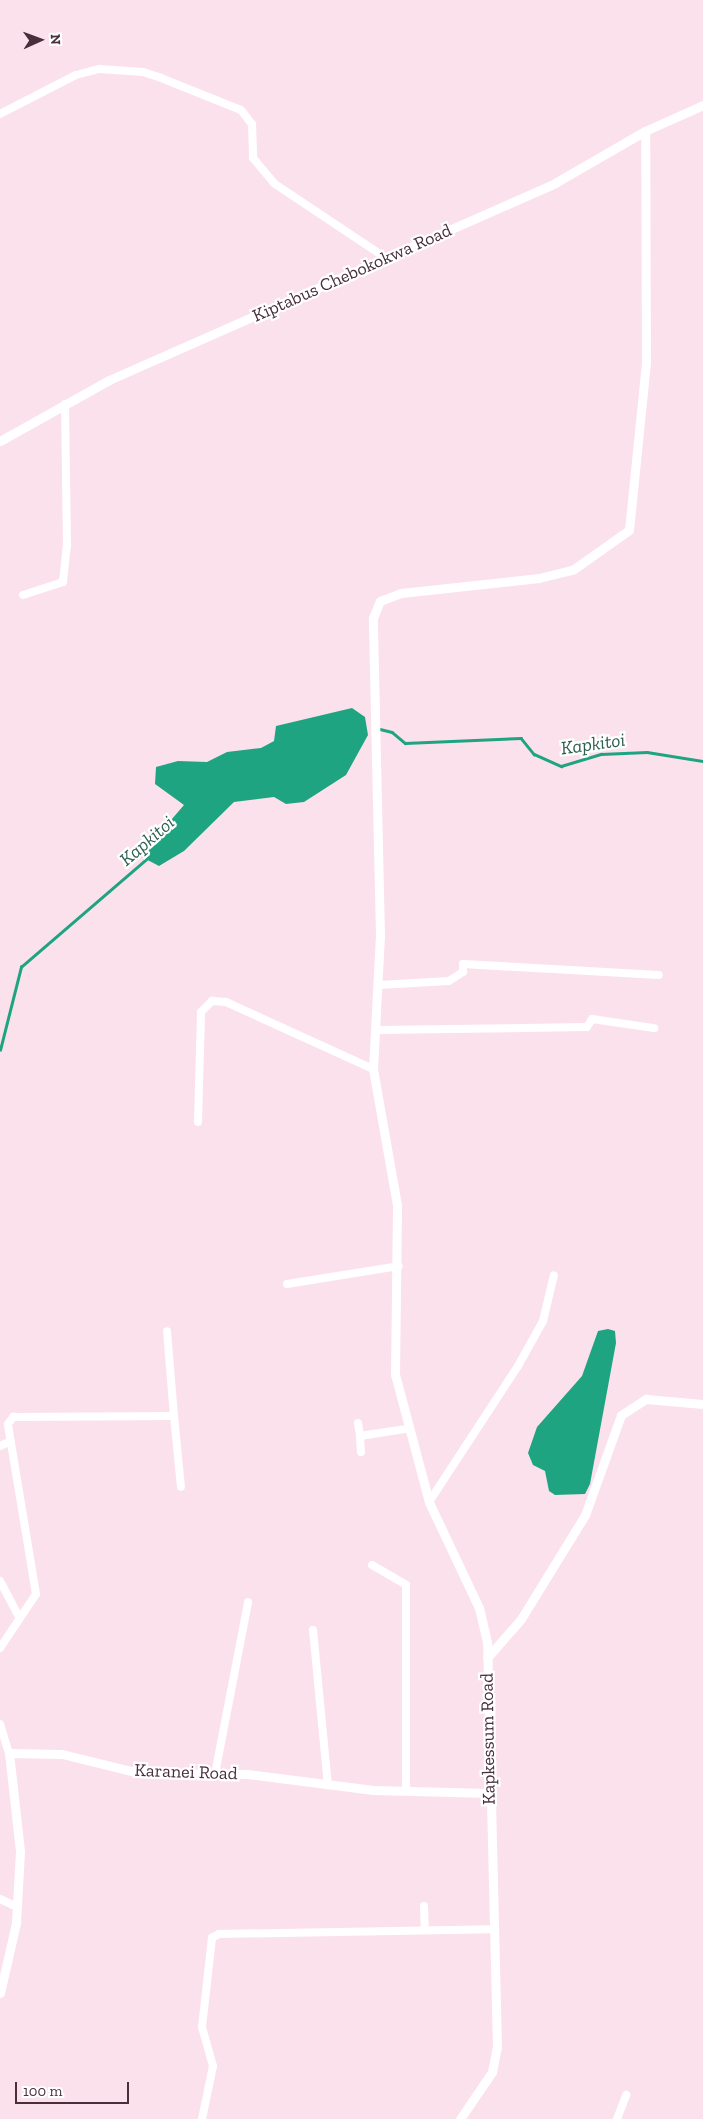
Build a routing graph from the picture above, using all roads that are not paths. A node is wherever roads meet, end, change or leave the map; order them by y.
1 (703, 105) edge
2 (0, 114) edge
3 (645, 131) junction
4 (386, 258) junction
5 (64, 404) junction
6 (0, 441) edge
7 (23, 595) dead end
8 (659, 975) dead end
9 (379, 985) junction
10 (654, 1028) dead end
11 (376, 1030) junction
12 (373, 1069) junction
13 (198, 1122) dead end
14 (399, 1266) junction
15 (554, 1275) dead end
16 (288, 1284) dead end
17 (167, 1331) dead end
18 (703, 1404) edge
19 (174, 1416) junction
20 (358, 1423) dead end
21 (406, 1429) junction
22 (360, 1436) junction
23 (11, 1441) junction
24 (0, 1446) edge
25 (361, 1452) dead end
26 (181, 1487) dead end
27 (428, 1502) junction
28 (372, 1565) dead end
29 (0, 1581) edge
30 (248, 1602) dead end
31 (18, 1615) junction
32 (312, 1630) dead end
33 (0, 1648) edge
34 (487, 1658) junction
35 (0, 1724) edge
36 (2, 1735) edge
37 (9, 1753) junction
38 (215, 1774) junction
39 (328, 1785) junction
40 (406, 1792) junction
41 (488, 1793) junction
42 (0, 1899) edge
43 (424, 1906) dead end
44 (17, 1908) junction
45 (494, 1929) junction
46 (426, 1930) junction
47 (0, 1993) edge
48 (626, 2095) dead end
49 (202, 2119) edge
50 (460, 2119) edge
51 (617, 2119) edge

1 - 3 street, Kiptabus Chebokokwa Road
2 - 4 street
3 - 4 street, Kiptabus Chebokokwa Road
3 - 9 street
4 - 5 street, Kiptabus Chebokokwa Road
5 - 6 street, Kiptabus Chebokokwa Road
5 - 7 street
8 - 9 street
9 - 11 street
10 - 11 street
11 - 12 street
12 - 13 street
12 - 14 street
14 - 16 street
14 - 21 street
15 - 27 street
17 - 19 street
18 - 34 street, Kapkessum Road
19 - 23 street
19 - 26 street
20 - 22 street
21 - 22 street
21 - 27 street
22 - 25 street
23 - 24 street
23 - 31 street
27 - 34 street
28 - 40 street
29 - 31 street
30 - 38 street
31 - 33 street
32 - 39 street
34 - 41 street, Kapkessum Road
35 - 36 street
36 - 37 street
37 - 38 street, Karanei Road
37 - 44 street
38 - 39 street, Karanei Road
39 - 40 street, Karanei Road
40 - 41 street, Karanei Road
41 - 45 street, Kapkessum Road
42 - 44 street
43 - 46 street
44 - 47 street
45 - 46 street
45 - 50 street, Kapkessum Road
46 - 49 street
48 - 51 street

